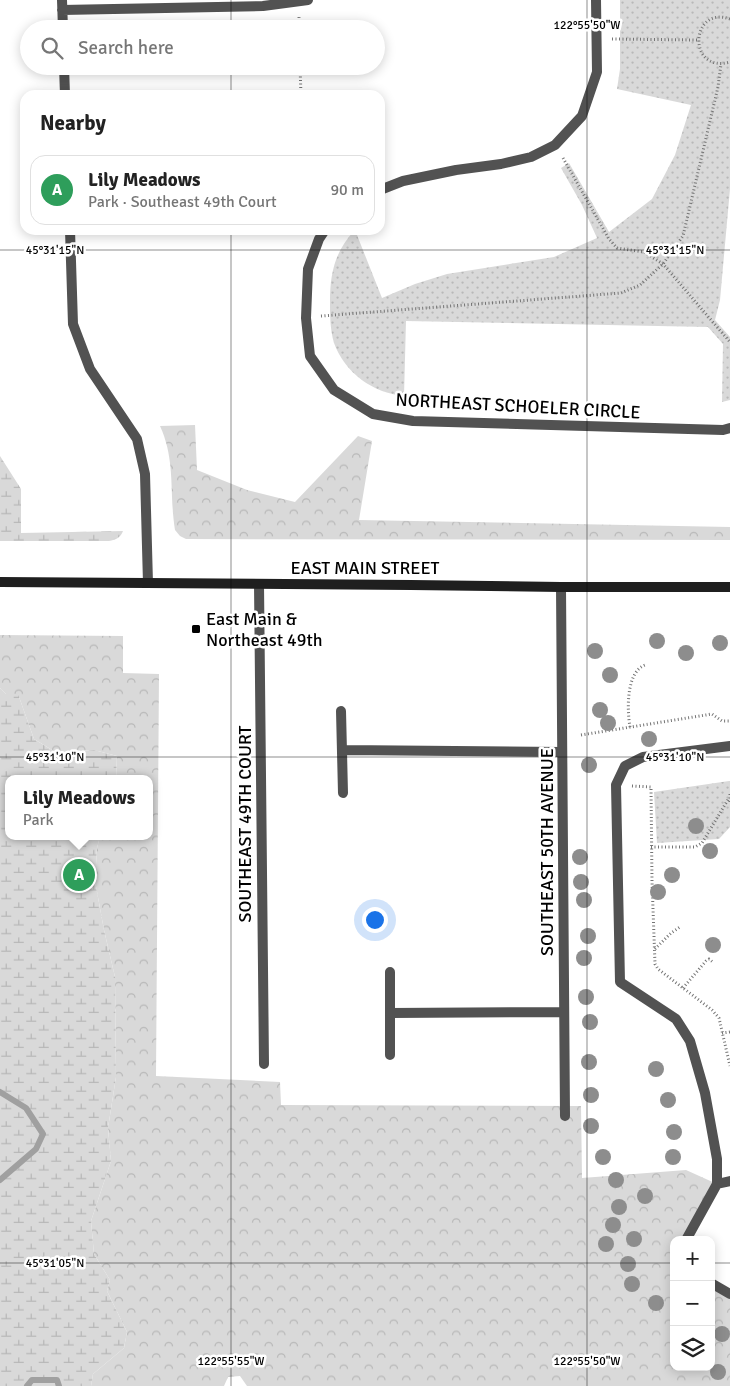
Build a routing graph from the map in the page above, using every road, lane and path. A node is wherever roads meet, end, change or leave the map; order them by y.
1 (308, 0) edge
2 (596, 0) edge
3 (62, 5) edge
4 (730, 19) edge
5 (63, 20) edge
6 (596, 39) junction
7 (697, 40) junction
8 (730, 62) edge
9 (721, 64) junction
10 (64, 75) edge
11 (300, 75) edge
12 (65, 90) edge
13 (301, 90) edge
14 (555, 145) junction
15 (385, 188) edge
16 (70, 235) edge
17 (322, 235) edge
18 (663, 264) junction
19 (306, 318) junction
20 (730, 342) edge
21 (730, 428) edge
22 (0, 582) edge
23 (148, 584) junction
24 (259, 584) junction
25 (730, 587) edge
26 (561, 588) junction
27 (645, 665) dead end
28 (342, 712) dead end
29 (730, 721) edge
30 (630, 727) junction
31 (581, 735) dead end
32 (730, 746) edge
33 (343, 750) junction
34 (562, 752) junction
35 (616, 785) junction
36 (343, 793) dead end
37 (730, 794) edge
38 (730, 800) edge
39 (651, 847) junction
40 (680, 927) dead end
41 (654, 950) junction
42 (714, 963) dead end
43 (390, 972) dead end
44 (683, 988) junction
45 (564, 1012) junction
46 (390, 1013) junction
47 (730, 1032) edge
48 (722, 1033) junction
49 (390, 1055) dead end
50 (264, 1064) dead end
51 (730, 1066) edge
52 (565, 1116) dead end
53 (730, 1181) edge
54 (717, 1184) junction
55 (688, 1236) edge
56 (715, 1285) edge
57 (730, 1294) edge

1 - 3 street
2 - 6 street
3 - 5 street
4 - 7 path
6 - 7 path
6 - 14 street
7 - 9 path
8 - 9 path
9 - 18 path
10 - 12 street
11 - 13 path
14 - 15 street
14 - 18 path
16 - 23 street
17 - 19 street, NORTHEAST SCHOELER CIRCLE
18 - 19 path
18 - 20 path
19 - 21 street, NORTHEAST SCHOELER CIRCLE
22 - 23 main road, EAST MAIN STREET
23 - 24 main road, EAST MAIN STREET
24 - 26 main road, EAST MAIN STREET
24 - 50 street, SOUTHEAST 49TH COURT
25 - 26 main road, EAST MAIN STREET
26 - 34 street, SOUTHEAST 50TH AVENUE
27 - 30 path
28 - 33 street
29 - 30 path
30 - 31 path
32 - 35 street
33 - 34 street
33 - 36 street
34 - 45 street, SOUTHEAST 50TH AVENUE
35 - 39 path
35 - 54 street
37 - 38 path
38 - 39 path
39 - 41 path
40 - 41 path
41 - 44 path
42 - 44 path
43 - 46 street
44 - 48 path
45 - 46 street
45 - 52 street, SOUTHEAST 50TH AVENUE
46 - 49 street
47 - 48 path
48 - 51 path
53 - 54 street
54 - 55 street
56 - 57 street

